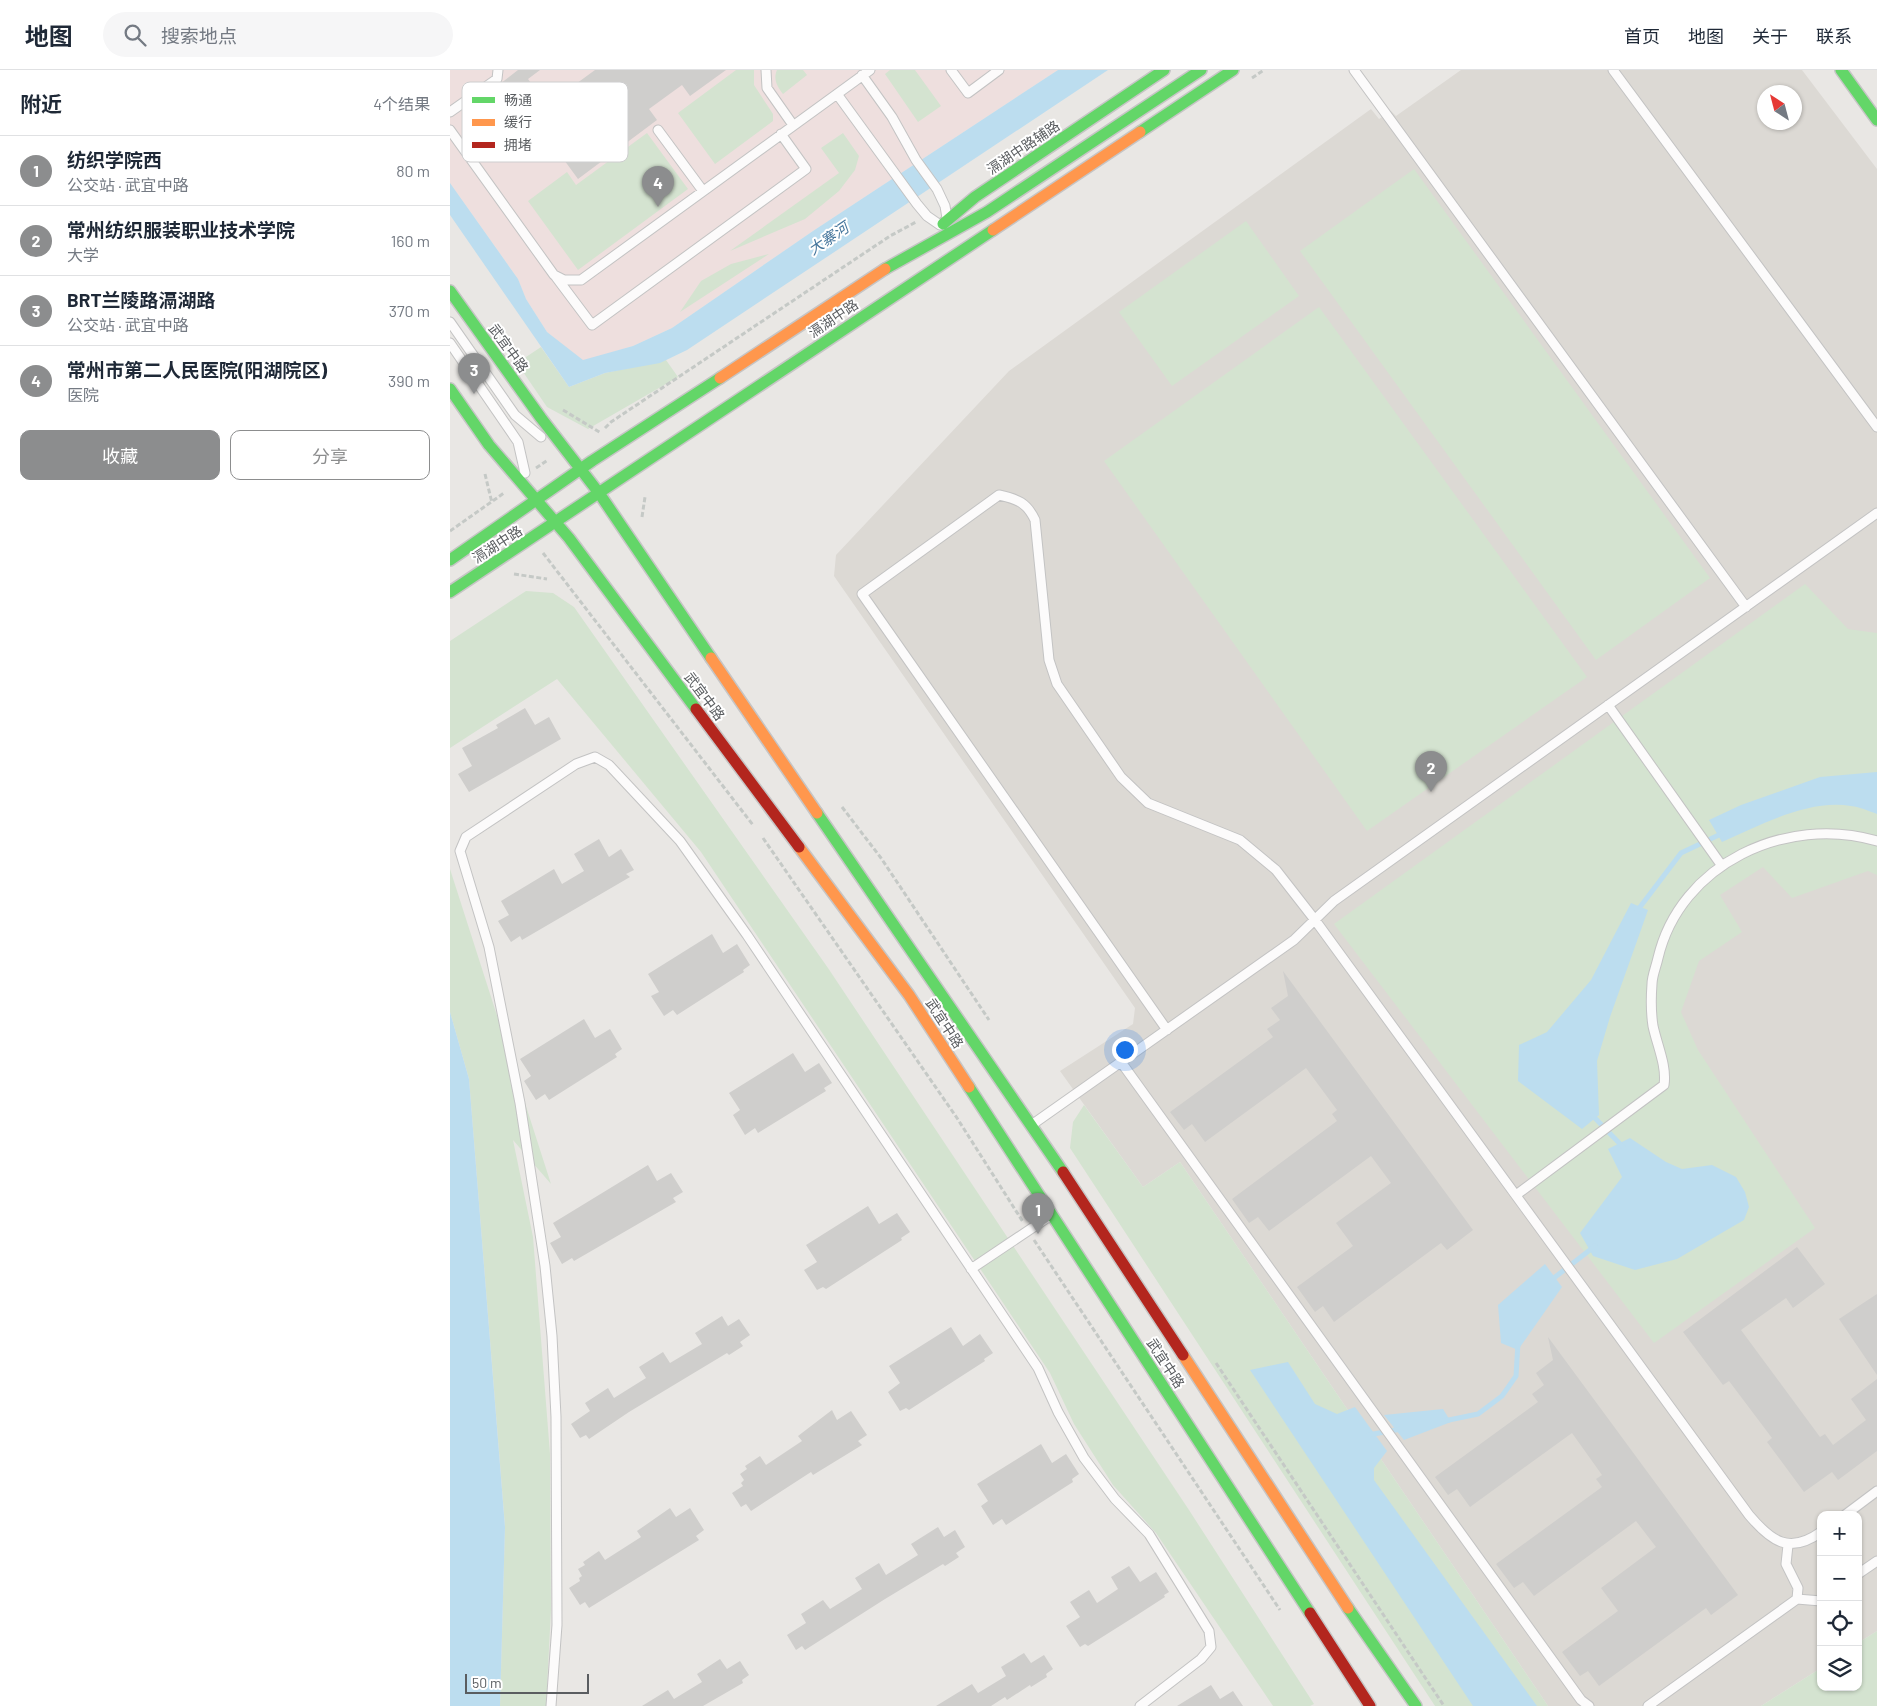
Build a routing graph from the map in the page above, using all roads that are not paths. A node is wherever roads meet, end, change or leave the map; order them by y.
1 (498, 70) edge
2 (766, 70) edge
3 (951, 70) edge
4 (999, 70) edge
5 (1164, 70) edge
6 (1201, 70) edge
7 (1233, 70) edge
8 (1354, 70) edge
9 (1614, 70) edge
10 (1841, 70) edge
11 (866, 73) edge
12 (491, 82) edge
13 (837, 94) junction
14 (462, 103) edge
15 (450, 112) edge
16 (1877, 120) edge
17 (793, 125) junction
18 (450, 130) edge
19 (658, 130) dead end
20 (781, 134) junction
21 (462, 147) edge
22 (473, 162) edge
23 (703, 192) junction
24 (946, 226) junction
25 (554, 275) junction
26 (450, 292) edge
27 (450, 322) edge
28 (450, 343) edge
29 (450, 389) edge
30 (1877, 426) edge
31 (580, 469) junction
32 (522, 478) junction
33 (599, 492) junction
34 (536, 500) junction
35 (1877, 513) edge
36 (556, 523) junction
37 (450, 560) edge
38 (450, 592) edge
39 (1746, 606) junction
40 (1608, 706) junction
41 (1877, 842) edge
42 (1722, 866) junction
43 (1315, 920) junction
44 (1167, 1030) junction
45 (1121, 1062) junction
46 (1032, 1124) junction
47 (1516, 1196) junction
48 (1052, 1215) junction
49 (971, 1269) junction
50 (1877, 1491) edge
51 (1850, 1511) edge
52 (1817, 1535) edge
53 (1788, 1545) junction
54 (1877, 1561) edge
55 (1862, 1571) edge
56 (1797, 1599) junction
57 (1817, 1601) edge
58 (1410, 1704) edge
59 (551, 1706) edge
60 (1140, 1706) edge
61 (1370, 1706) edge
62 (1589, 1706) edge
63 (1648, 1706) edge

1 - 12 lane
2 - 17 lane
3 - 4 lane
5 - 24 main road, 滆湖中路辅路
6 - 24 main road, 滆湖中路
7 - 33 main road, 滆湖中路
8 - 39 lane
9 - 30 lane
10 - 16 main road
11 - 13 lane
11 - 24 lane
13 - 17 lane
13 - 24 lane
14 - 15 lane
17 - 20 lane
18 - 21 lane
19 - 23 lane
20 - 23 lane
20 - 25 lane
22 - 25 lane
23 - 25 lane
24 - 31 main road, 滆湖中路
26 - 31 main road, 武宜中路
27 - 31 lane
28 - 32 lane
29 - 32 main road, 武宜中路
31 - 33 main road, 武宜中路
31 - 34 main road, 滆湖中路
32 - 34 main road, 武宜中路
33 - 36 main road, 滆湖中路
33 - 46 main road, 武宜中路
34 - 36 main road, 武宜中路
34 - 37 main road, 滆湖中路
35 - 39 lane
36 - 38 main road, 滆湖中路
36 - 48 main road, 武宜中路
39 - 40 lane
40 - 42 lane
40 - 43 lane
41 - 42 lane
42 - 47 lane
43 - 44 lane
43 - 44 lane
43 - 47 lane
44 - 45 lane
45 - 46 lane
45 - 62 lane
46 - 58 main road, 武宜中路
47 - 53 lane
48 - 49 lane
48 - 61 main road, 武宜中路
49 - 59 lane
49 - 60 lane
50 - 51 lane
52 - 53 lane
53 - 56 lane
54 - 55 lane
56 - 57 lane
56 - 63 lane

